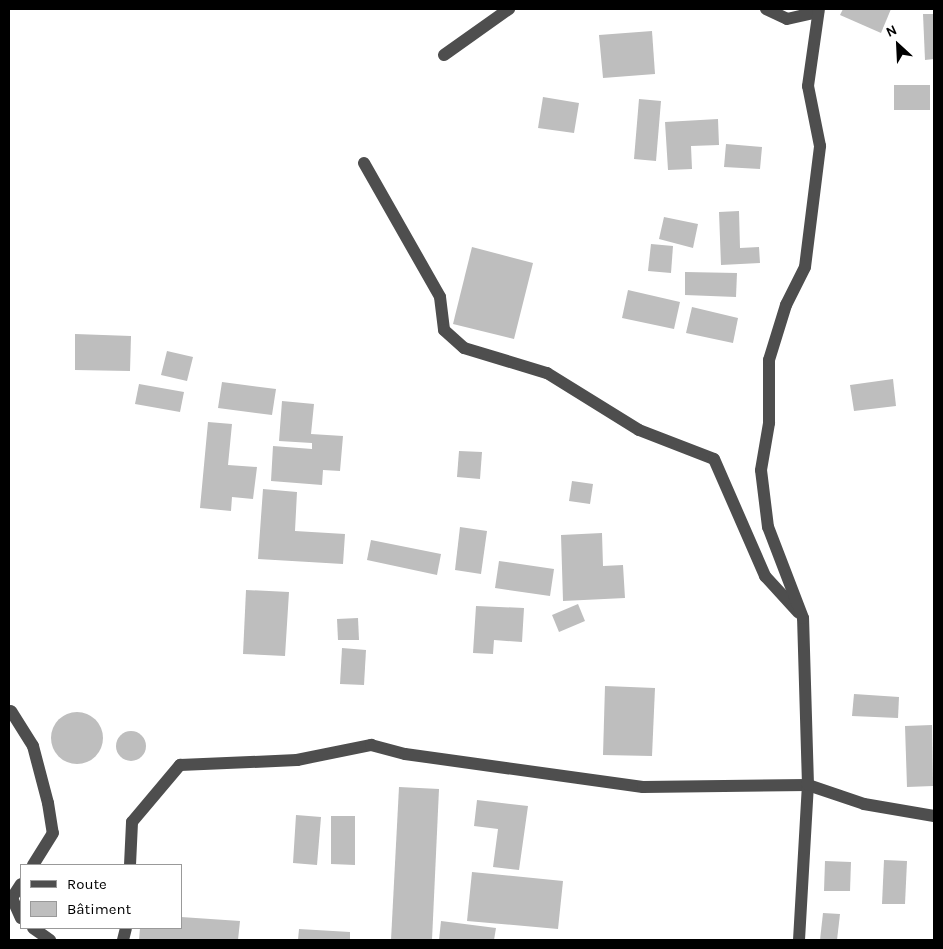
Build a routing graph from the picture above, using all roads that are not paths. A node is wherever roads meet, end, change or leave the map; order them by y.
1 (508, 9) edge
2 (766, 9) edge
3 (819, 10) edge
4 (444, 55) dead end
5 (364, 162) dead end
6 (803, 618) junction
7 (11, 711) dead end
8 (808, 785) junction
9 (934, 816) edge
10 (34, 864) edge
11 (130, 864) edge
12 (20, 886) edge
13 (20, 916) edge
14 (34, 929) edge
15 (50, 940) edge
16 (799, 940) edge

1 - 4 street
2 - 3 street
3 - 6 street
5 - 6 street
6 - 8 street
7 - 10 street
8 - 9 street
8 - 11 street
8 - 16 street
12 - 13 street
14 - 15 street

